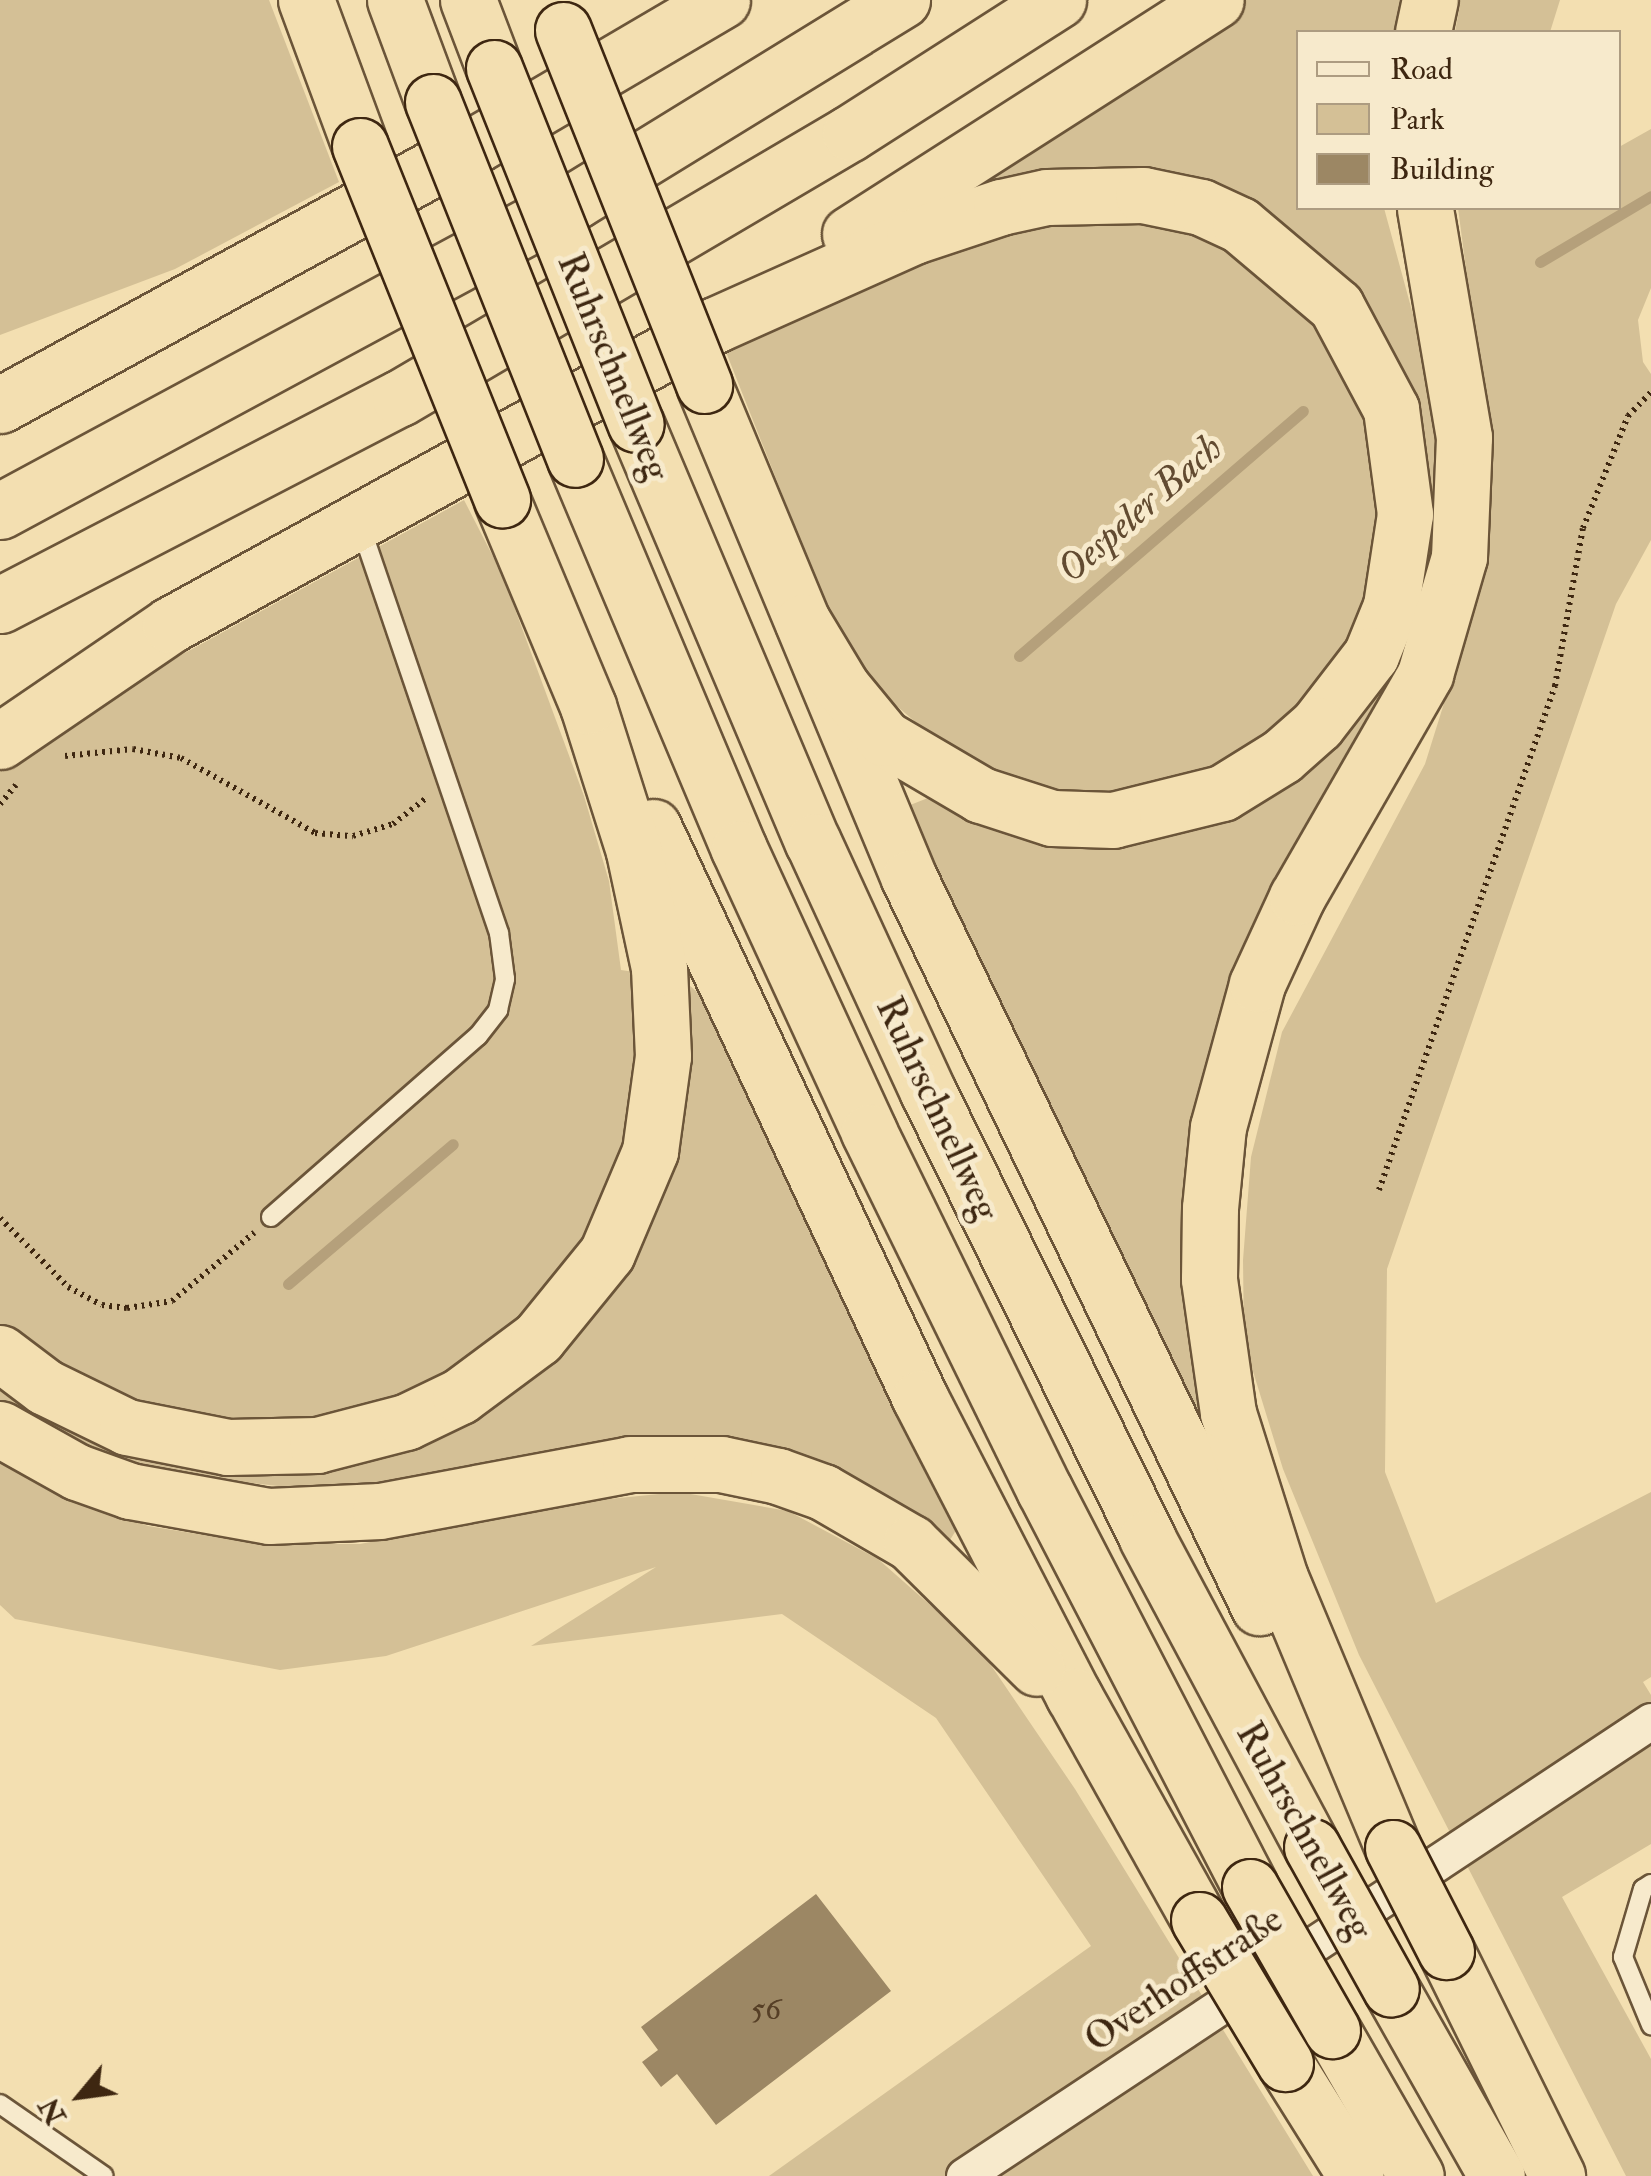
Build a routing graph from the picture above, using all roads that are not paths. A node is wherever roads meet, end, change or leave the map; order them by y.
1 (306, 0) edge
2 (394, 0) edge
3 (468, 0) edge
4 (722, 0) edge
5 (902, 0) edge
6 (1058, 0) edge
7 (1216, 0) edge
8 (1430, 0) edge
9 (558, 15) edge
10 (1423, 30) edge
11 (1425, 210) edge
12 (174, 312) junction
13 (715, 324) junction
14 (0, 370) edge
15 (0, 405) edge
16 (0, 511) edge
17 (359, 522) junction
18 (0, 605) edge
19 (803, 622) junction
20 (170, 625) junction
21 (0, 702) edge
22 (588, 706) junction
23 (14, 759) edge
24 (271, 1216) road end
25 (0, 1353) edge
26 (0, 1429) edge
27 (1651, 1722) edge
28 (1380, 1822) junction
29 (1161, 1852) junction
30 (1651, 1884) edge
31 (1651, 2025) edge
32 (0, 2104) edge
33 (97, 2174) edge
34 (964, 2176) edge
35 (1356, 2176) edge
36 (1416, 2176) edge
37 (1497, 2176) edge
38 (1557, 2176) edge

1 - 22 highway, bridge
2 - 36 highway, Ruhrschnellweg, bridge
3 - 37 highway, Ruhrschnellweg, bridge
4 - 12 highway
5 - 16 highway
6 - 18 highway
7 - 13 highway
8 - 10 highway
9 - 19 highway, bridge
11 - 28 highway
12 - 14 highway
12 - 15 highway
13 - 17 highway
13 - 19 highway
17 - 20 highway
17 - 24 lane
19 - 28 highway
20 - 21 highway
20 - 23 highway
22 - 25 highway
22 - 29 highway
26 - 29 highway
27 - 34 street, Overhoffstraße
28 - 38 highway, bridge
29 - 35 highway, bridge
30 - 31 lane
32 - 33 lane

